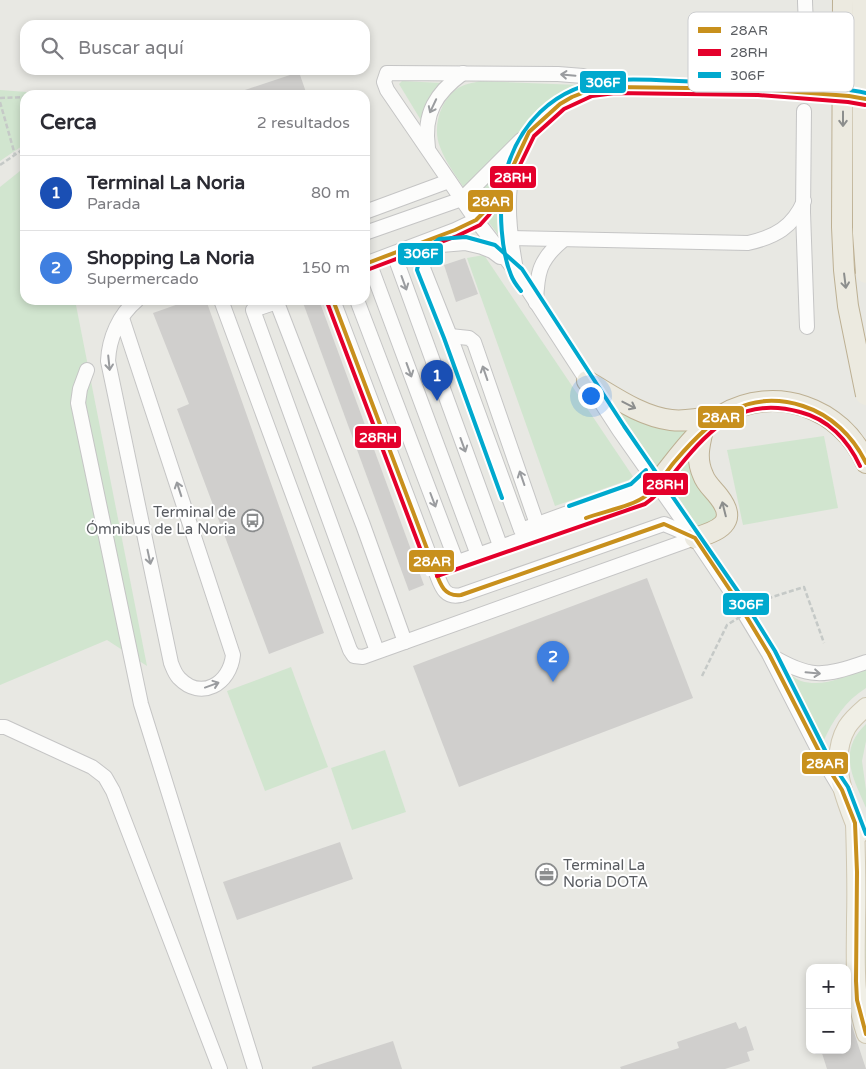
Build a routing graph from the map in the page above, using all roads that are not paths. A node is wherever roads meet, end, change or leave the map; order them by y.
1 (863, 0) edge
2 (463, 73) junction
3 (615, 86) junction
4 (688, 87) edge
5 (807, 92) edge
6 (843, 92) edge
7 (831, 94) dead end
8 (804, 110) dead end
9 (529, 132) junction
10 (428, 150) junction
11 (514, 164) junction
12 (450, 181) junction
13 (462, 199) junction
14 (804, 201) junction
15 (370, 210) edge
16 (476, 220) junction
17 (370, 231) edge
18 (510, 238) junction
19 (563, 240) junction
20 (394, 254) junction
21 (370, 262) edge
22 (370, 271) edge
23 (517, 273) junction
24 (866, 273) edge
25 (536, 304) junction
26 (134, 305) edge
27 (223, 305) edge
28 (266, 305) edge
29 (278, 305) edge
30 (335, 305) edge
31 (359, 305) edge
32 (122, 318) junction
33 (807, 327) dead end
34 (450, 336) junction
35 (87, 370) dead end
36 (587, 381) junction
37 (866, 395) edge
38 (721, 415) junction
39 (703, 430) junction
40 (866, 463) edge
41 (653, 480) junction
42 (537, 524) junction
43 (695, 538) junction
44 (501, 548) junction
45 (478, 555) junction
46 (457, 563) junction
47 (435, 570) junction
48 (405, 642) junction
49 (377, 652) junction
50 (769, 654) junction
51 (866, 662) edge
52 (866, 707) edge
53 (0, 727) edge
54 (842, 790) junction
55 (855, 822) junction
56 (866, 850) edge
57 (866, 1034) edge
58 (220, 1069) edge
59 (255, 1069) edge

1 - 24 highway, bridge
3 -> 2 street
2 -> 10 street
2 - 10 street
3 - 4 street
3 - 9 street
5 - 7 street
6 -> 37 highway, bridge
8 - 14 street
9 - 11 street
9 - 13 street
10 - 12 street
11 - 16 street
11 - 18 street
12 - 13 street
12 - 15 street
13 - 16 street
13 - 17 street
14 - 19 street
14 - 33 street
16 - 20 street
16 - 23 street
18 - 19 street
18 - 23 street
19 - 25 street
20 - 21 street
20 -> 44 street
22 -> 45 street
23 - 25 street
23 - 34 street
25 - 36 street
26 - 32 street
27 - 49 street
28 - 49 street
29 - 48 street
30 - 47 street
31 -> 46 street
32 -> 32 street
42 -> 34 street
34 - 42 street
35 - 59 street
36 -> 38 highway
36 - 41 street
38 - 39 highway
38 - 40 highway
39 - 41 highway
43 -> 39 highway
41 - 42 street
41 - 43 street
41 - 44 street
43 - 47 street
43 - 48 street
43 - 50 street
44 - 45 street
45 - 46 street
46 - 47 street
48 - 49 street
50 -> 51 street
50 - 54 street
52 - 54 main road
53 - 58 street
54 - 55 main road
55 - 56 main road
55 - 57 main road

